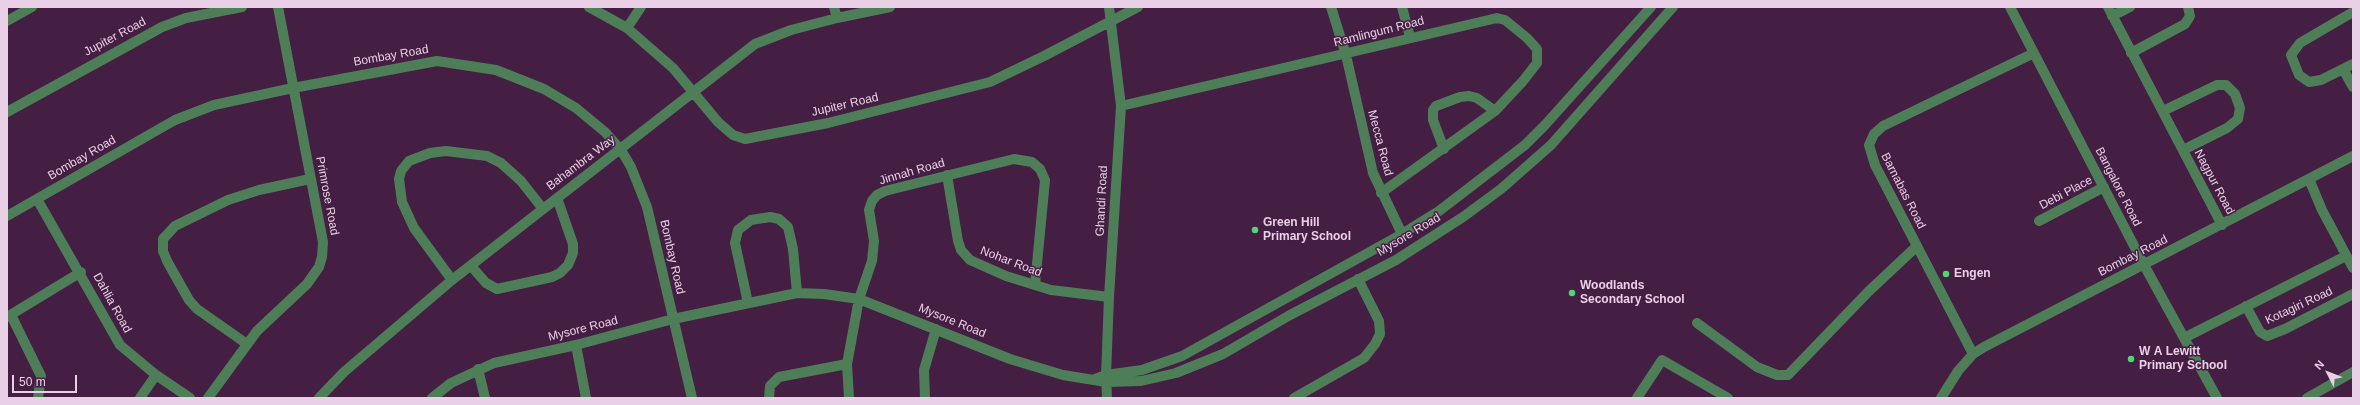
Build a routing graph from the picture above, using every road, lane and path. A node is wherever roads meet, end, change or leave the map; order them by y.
1 (32, 7) edge
2 (242, 7) edge
3 (278, 7) edge
4 (589, 7) edge
5 (641, 7) edge
6 (834, 7) edge
7 (890, 7) edge
8 (1109, 7) edge
9 (1138, 7) edge
10 (1331, 7) edge
11 (1402, 7) edge
12 (1651, 7) edge
13 (1673, 7) edge
14 (2010, 7) edge
15 (2108, 7) edge
16 (2130, 7) edge
17 (2188, 7) edge
18 (2353, 12) edge
19 (2112, 16) junction
20 (837, 18) junction
21 (7, 21) edge
22 (1111, 22) junction
23 (627, 28) junction
24 (1410, 37) junction
25 (2131, 52) junction
26 (2034, 53) junction
27 (1346, 55) junction
28 (2353, 64) edge
29 (2343, 69) junction
30 (2353, 87) edge
31 (293, 88) junction
32 (694, 92) junction
33 (1121, 106) junction
34 (1495, 111) junction
35 (2162, 111) junction
36 (7, 112) edge
37 (1444, 149) junction
38 (621, 150) junction
39 (2183, 150) junction
40 (2353, 156) edge
41 (947, 175) junction
42 (310, 179) junction
43 (2309, 179) junction
44 (2104, 187) junction
45 (1382, 193) junction
46 (557, 198) junction
47 (38, 199) junction
48 (543, 209) junction
49 (7, 216) edge
50 (2039, 221) dead end
51 (2222, 225) junction
52 (1402, 234) junction
53 (1917, 246) junction
54 (2346, 256) junction
55 (2144, 265) junction
56 (472, 267) junction
57 (2353, 268) edge
58 (80, 272) junction
59 (1358, 279) junction
60 (452, 280) junction
61 (1035, 285) junction
62 (797, 293) junction
63 (2353, 294) edge
64 (1110, 297) junction
65 (859, 300) junction
66 (748, 303) junction
67 (2246, 306) junction
68 (9, 316) edge
69 (673, 319) junction
70 (1697, 323) dead end
71 (936, 329) junction
72 (2184, 338) junction
73 (247, 344) junction
74 (576, 345) junction
75 (1973, 354) junction
76 (847, 364) junction
77 (478, 369) junction
78 (2353, 372) edge
79 (156, 376) junction
80 (1106, 379) junction
81 (38, 398) edge
82 (140, 398) edge
83 (190, 398) edge
84 (208, 398) edge
85 (319, 398) edge
86 (432, 398) edge
87 (485, 398) edge
88 (586, 398) edge
89 (692, 398) edge
90 (770, 398) edge
91 (849, 398) edge
92 (925, 398) edge
93 (1107, 398) edge
94 (1294, 398) edge
95 (1637, 398) edge
96 (1728, 398) edge
97 (1941, 398) edge
98 (2217, 398) edge
99 (2307, 398) edge

1 - 21 street
2 - 36 street, Jupiter Road
3 - 31 street, Primrose Road
4 - 23 street, Jupiter Road
5 - 23 street
6 - 20 street
7 - 20 street, Bahambra Way
8 - 22 street, Ghandi Road
9 - 22 street, Jupiter Road
10 - 27 street
11 - 24 street
12 - 52 street, Mysore Road
13 - 59 street, Mysore Road
14 - 26 street, Bangalore Road
15 - 19 street, Nagpur Road
16 - 19 street
17 - 25 street
18 - 29 street
19 - 25 street, Nagpur Road
20 - 32 street, Bahambra Way
22 - 32 street, Jupiter Road
22 - 33 street, Ghandi Road
23 - 32 street, Jupiter Road
24 - 27 street, Ramlingum Road
24 - 34 street, Ramlingum Road
25 - 35 street, Nagpur Road
26 - 44 street, Bangalore Road
26 - 53 street, Barnabas Road
27 - 33 street, Ramlingum Road
27 - 45 street, Mecca Road
28 - 29 street
29 - 30 street
31 - 38 street, Bombay Road
31 - 42 street, Primrose Road
31 - 47 street, Bombay Road
32 - 38 street, Bahambra Way
33 - 64 street, Ghandi Road
34 - 37 street, Ramlingum Road
34 - 37 street
35 - 39 street, Nagpur Road
35 - 39 street, Nagpur Road
37 - 45 street, Ramlingum Road
38 - 46 street, Bahambra Way
38 - 69 street, Bombay Road
39 - 51 street, Nagpur Road
40 - 43 street, Bombay Road
41 - 61 street, Nohar Road
41 - 61 street, Jinnah Road
41 - 65 street, Jinnah Road
42 - 73 street, Primrose Road
42 - 73 street
43 - 51 street, Bombay Road
43 - 54 street
44 - 50 street, Debi Place
44 - 55 street, Bangalore Road
45 - 52 street, Mecca Road
46 - 48 street, Bahambra Way
46 - 56 street
47 - 49 street, Bombay Road
47 - 58 street, Dahlia Road
48 - 56 street, Bahambra Way
48 - 60 street
51 - 55 street, Bombay Road
52 - 80 street, Mysore Road
53 - 70 street
53 - 75 street, Barnabas Road
54 - 57 street
54 - 67 street, Kotagiri Road
55 - 72 street, Bangalore Road
55 - 75 street, Bombay Road
56 - 60 street, Bahambra Way
58 - 68 street
58 - 79 street, Dahlia Road
59 - 80 street, Mysore Road
59 - 94 street
60 - 85 street, Bahambra Way
61 - 64 street, Nohar Road
62 - 65 street, Mysore Road
62 - 66 street, Mysore Road
62 - 66 street
63 - 67 street, Kotagiri Road
64 - 80 street, Ghandi Road
65 - 71 street, Mysore Road
65 - 76 street, Jinnah Road
66 - 69 street, Mysore Road
67 - 72 street, Kotagiri Road
68 - 81 street
69 - 74 street, Mysore Road
69 - 89 street, Bombay Road
71 - 80 street, Mysore Road
71 - 92 street
72 - 98 street, Bangalore Road
73 - 84 street, Primrose Road
74 - 77 street, Mysore Road
74 - 88 street
75 - 97 street, Bombay Road
76 - 90 street
76 - 91 street, Jinnah Road
77 - 86 street, Mysore Road
77 - 87 street
78 - 99 street
79 - 82 street
79 - 83 street, Dahlia Road
80 - 93 street, Ghandi Road
95 - 96 street

